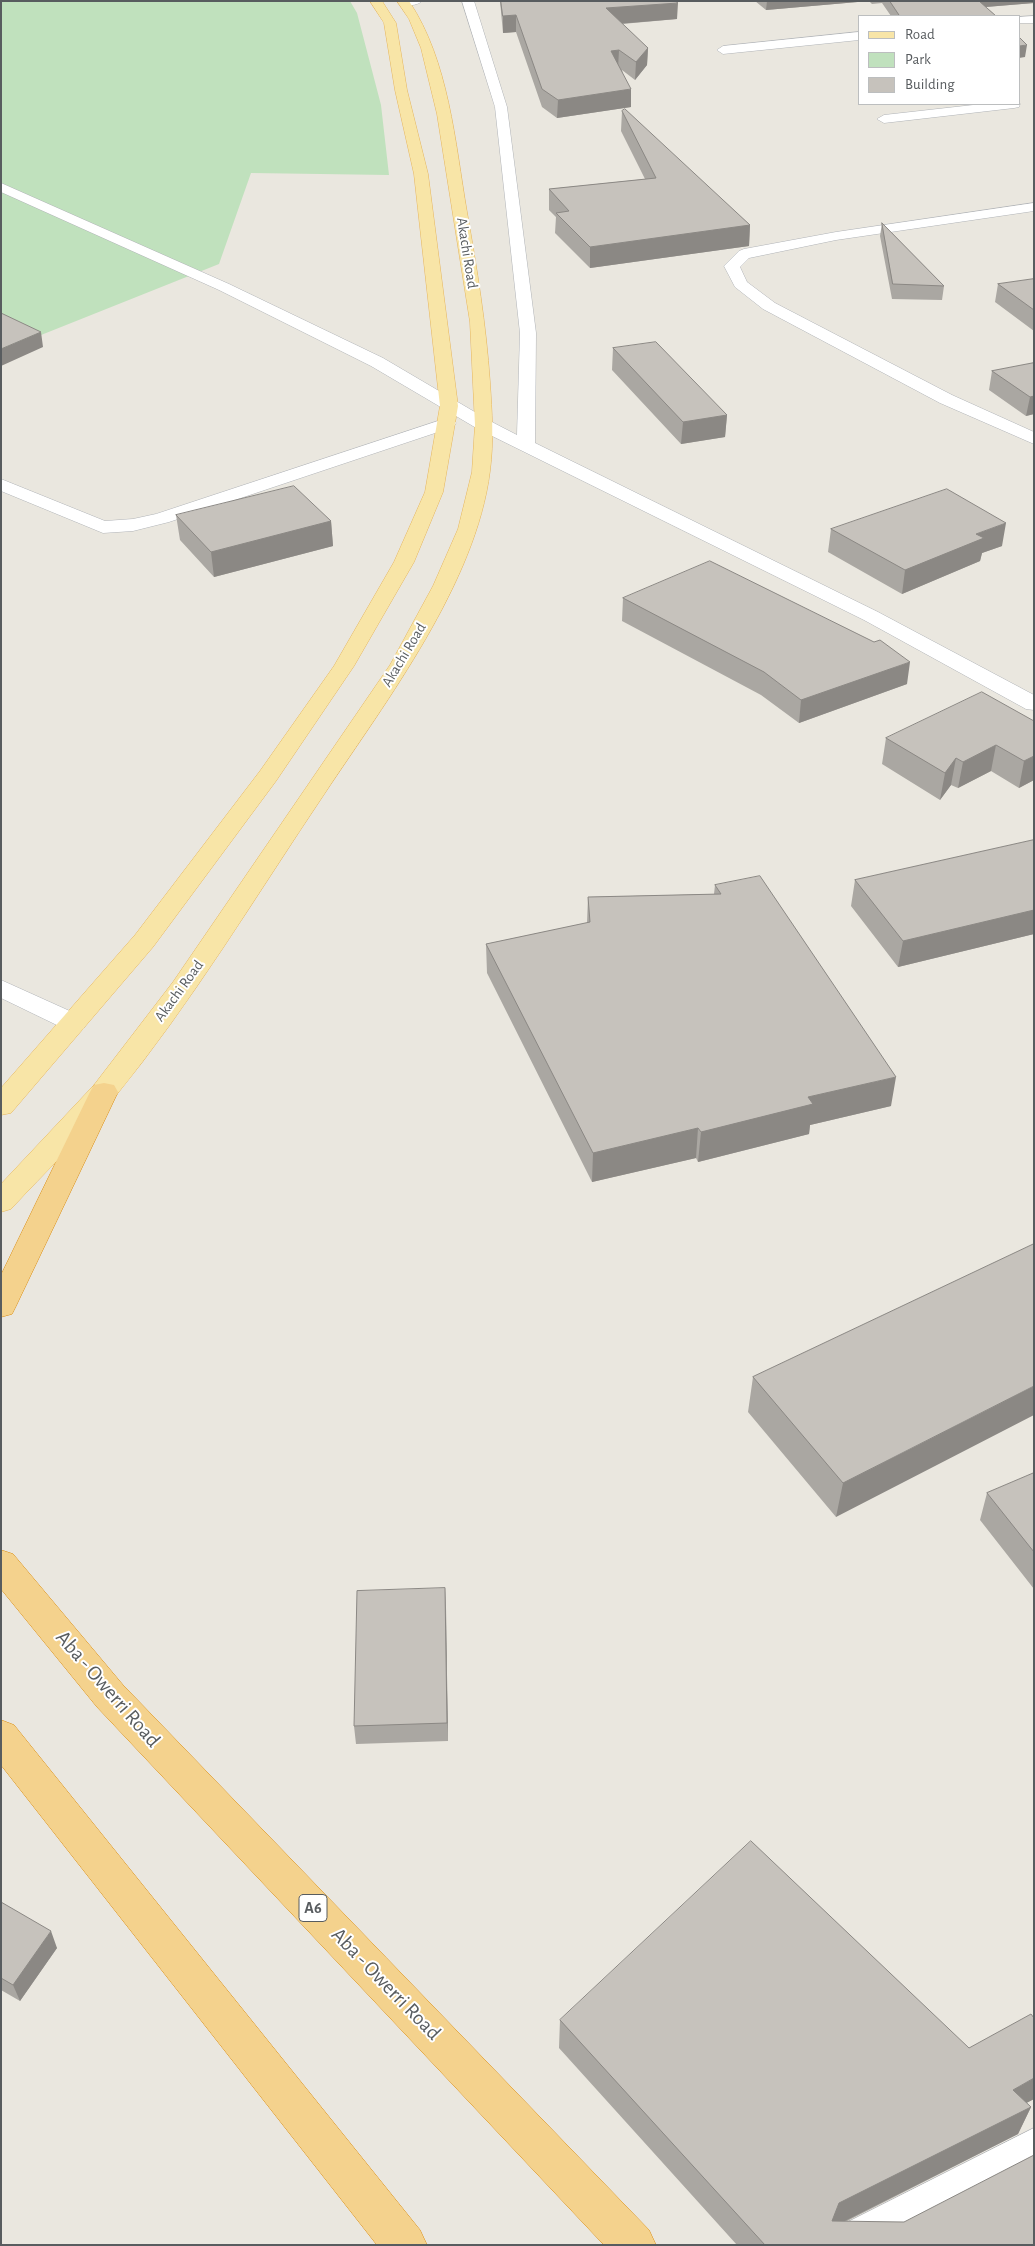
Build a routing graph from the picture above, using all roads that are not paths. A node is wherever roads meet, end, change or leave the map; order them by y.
1 (376, 1) edge
2 (468, 1) edge
3 (408, 2) edge
4 (1034, 19) edge
5 (1020, 20) edge
6 (858, 36) edge
7 (723, 50) dead end
8 (1002, 105) edge
9 (884, 118) dead end
10 (1, 187) edge
11 (1034, 207) edge
12 (448, 414) junction
13 (484, 425) junction
14 (1034, 439) edge
15 (526, 444) junction
16 (1, 484) edge
17 (1034, 704) edge
18 (1, 988) edge
19 (74, 1022) junction
20 (104, 1092) junction
21 (1, 1106) edge
22 (1, 1202) edge
23 (1, 1306) edge
24 (1, 1564) edge
25 (1, 1737) edge
26 (1034, 2149) edge
27 (405, 2245) edge
28 (634, 2245) edge
29 (847, 2245) edge

1 - 12 main road, Akachi Road
2 - 15 street
3 - 13 main road, Akachi Road
4 - 5 street
6 - 7 street
8 - 9 street
10 - 12 street
11 - 14 street
12 - 13 street
12 - 16 street
12 - 19 main road, Akachi Road
13 - 15 street
13 - 20 main road, Akachi Road
15 - 17 street
18 - 19 street
19 - 21 main road, Akachi Road
20 - 22 main road, Akachi Road
20 - 23 highway
24 - 28 highway, Aba - Owerri Road / A6
25 - 27 highway
26 - 29 street

